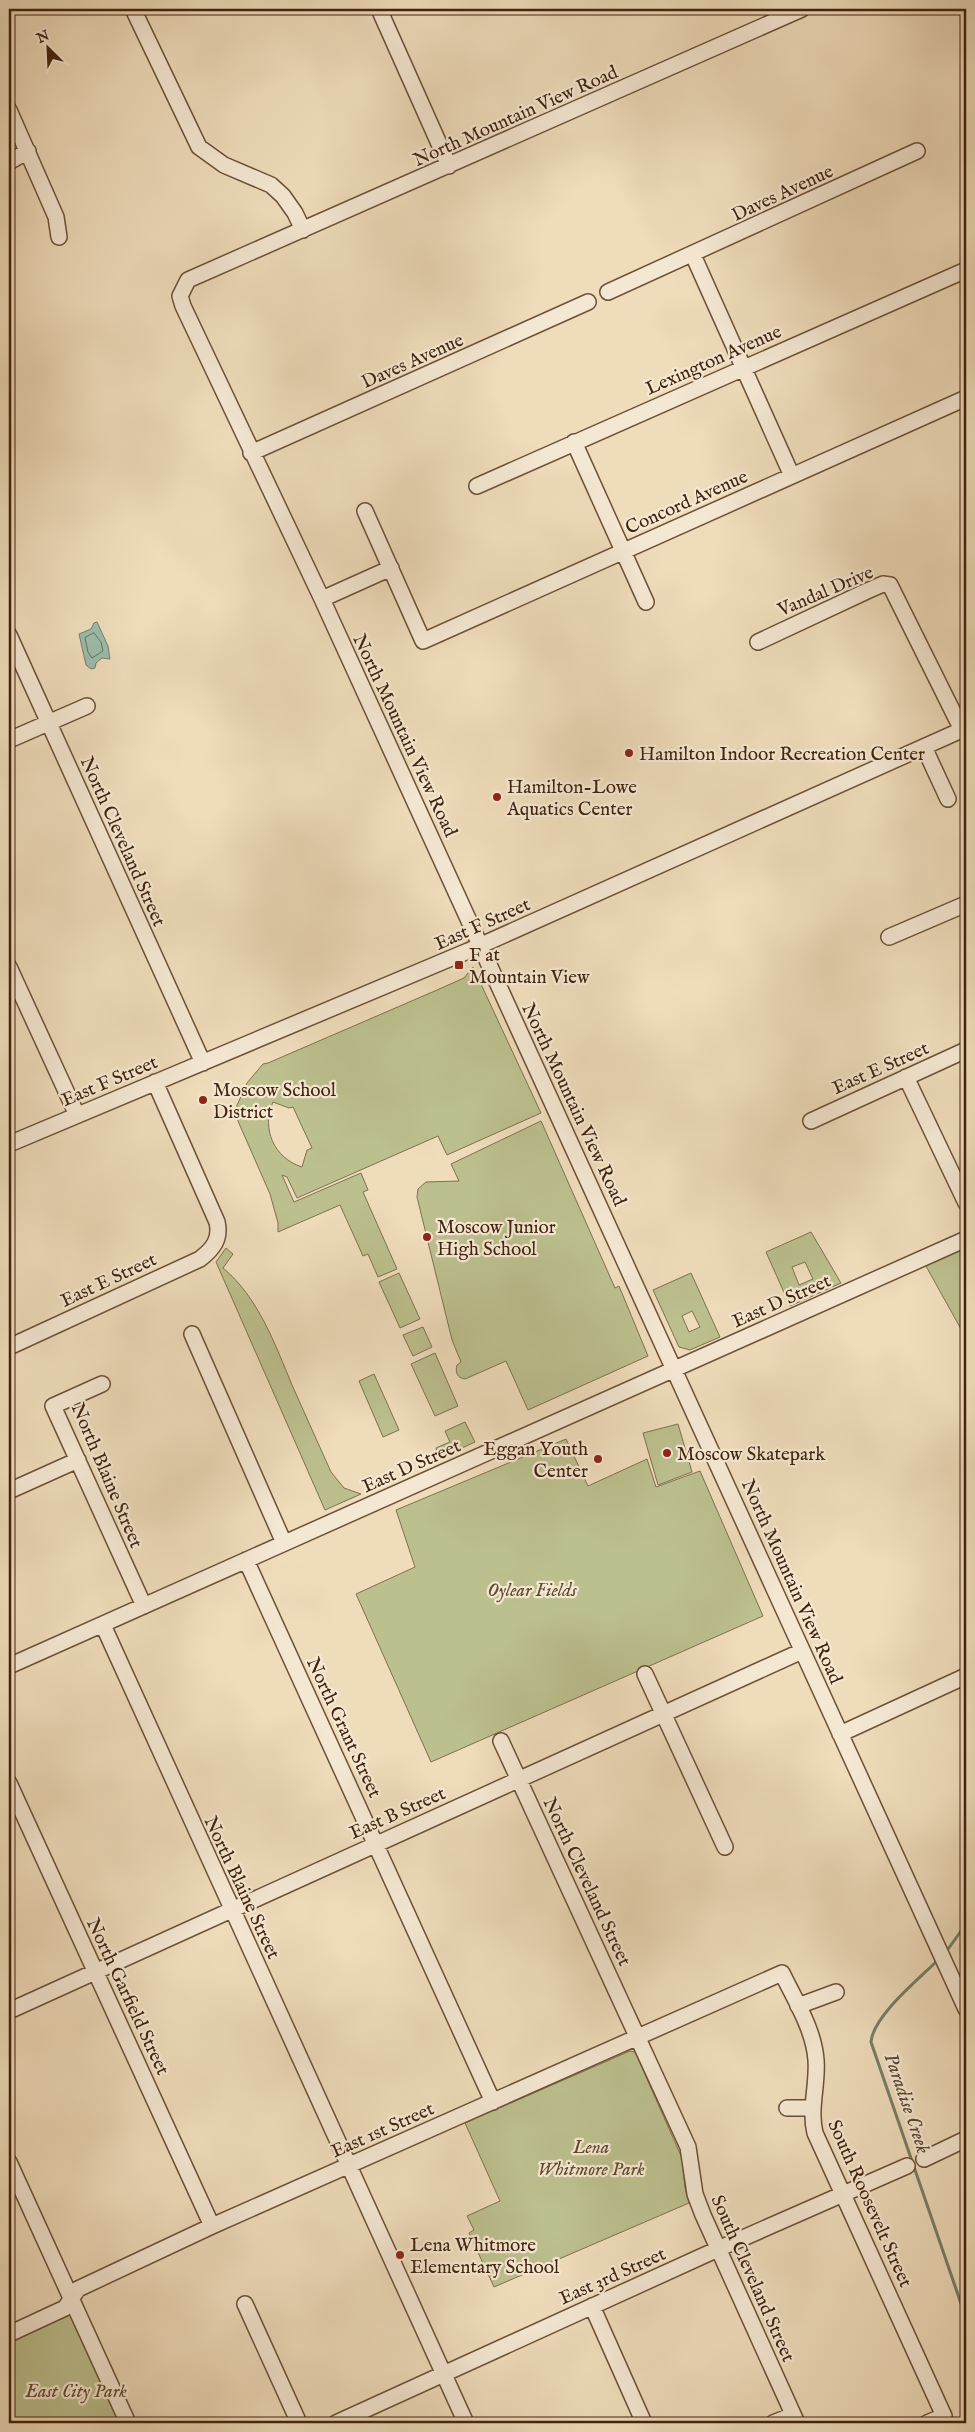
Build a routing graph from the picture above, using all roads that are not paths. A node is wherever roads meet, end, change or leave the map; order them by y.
1 (133, 9) edge
2 (379, 9) edge
3 (802, 9) edge
4 (9, 110) edge
5 (28, 151) junction
6 (917, 151) dead end
7 (9, 162) edge
8 (449, 166) junction
9 (303, 230) junction
10 (59, 237) dead end
11 (693, 255) junction
12 (966, 270) edge
13 (608, 292) dead end
14 (588, 302) dead end
15 (743, 369) junction
16 (966, 398) edge
17 (574, 442) junction
18 (251, 454) junction
19 (792, 476) junction
20 (477, 486) dead end
21 (365, 511) dead end
22 (623, 550) junction
23 (390, 568) junction
24 (322, 599) junction
25 (646, 602) dead end
26 (9, 635) edge
27 (758, 642) dead end
28 (87, 706) dead end
29 (48, 723) junction
30 (964, 729) edge
31 (9, 740) edge
32 (924, 747) junction
33 (948, 798) dead end
34 (966, 904) edge
35 (889, 937) dead end
36 (480, 946) junction
37 (9, 967) edge
38 (966, 1050) edge
39 (203, 1063) junction
40 (906, 1077) junction
41 (155, 1082) junction
42 (76, 1116) junction
43 (811, 1121) dead end
44 (9, 1144) edge
45 (966, 1203) edge
46 (966, 1239) edge
47 (192, 1334) dead end
48 (9, 1347) edge
49 (675, 1369) junction
50 (102, 1384) dead end
51 (78, 1460) junction
52 (9, 1491) edge
53 (284, 1543) junction
54 (246, 1560) junction
55 (144, 1606) junction
56 (103, 1625) junction
57 (802, 1651) junction
58 (9, 1666) edge
59 (645, 1674) dead end
60 (966, 1676) edge
61 (664, 1713) junction
62 (840, 1734) junction
63 (502, 1741) dead end
64 (519, 1779) junction
65 (9, 1782) edge
66 (377, 1843) junction
67 (725, 1847) dead end
68 (231, 1910) junction
69 (95, 1972) junction
70 (782, 1973) joint
71 (836, 1992) dead end
72 (798, 2006) junction
73 (966, 2009) edge
74 (9, 2012) edge
75 (638, 2037) junction
76 (493, 2102) junction
77 (787, 2108) dead end
78 (811, 2108) junction
79 (966, 2139) edge
80 (924, 2159) dead end
81 (9, 2163) edge
82 (350, 2165) junction
83 (907, 2166) dead end
84 (844, 2194) junction
85 (212, 2226) junction
86 (718, 2249) junction
87 (72, 2299) junction
88 (245, 2304) dead end
89 (592, 2306) junction
90 (9, 2334) edge
91 (443, 2373) junction
92 (795, 2419) edge
93 (128, 2423) edge
94 (299, 2423) edge
95 (336, 2423) edge
96 (466, 2423) edge
97 (644, 2423) edge
98 (773, 2423) edge
99 (927, 2423) edge

1 - 9 street
2 - 8 street
3 - 8 street, North Mountain View Road
4 - 5 street
5 - 7 street
5 - 10 street
6 - 11 street, Daves Avenue
8 - 9 street, North Mountain View Road
9 - 18 street, North Mountain View Road
11 - 13 street, Daves Avenue
11 - 15 street
12 - 15 street, Lexington Avenue
14 - 18 street, Daves Avenue
15 - 17 street, Lexington Avenue
15 - 19 street
16 - 19 street, Concord Avenue
17 - 20 street, Lexington Avenue
17 - 22 street
18 - 24 street, North Mountain View Road
19 - 22 street, Concord Avenue
21 - 23 street
22 - 23 street, Concord Avenue
22 - 25 street
23 - 24 street
24 - 36 street, North Mountain View Road
26 - 29 street, North Cleveland Street
27 - 30 street, Vandal Drive
28 - 29 street
29 - 31 street
29 - 39 street, North Cleveland Street
30 - 32 street, East F Street
32 - 33 street
32 - 36 street, East F Street
34 - 35 street
36 - 39 street, East F Street
36 - 49 street, North Mountain View Road
37 - 42 street
38 - 40 street, East E Street
39 - 41 street, East F Street
40 - 43 street, East E Street
40 - 45 street
41 - 42 street, East F Street
41 - 48 street, East E Street
42 - 44 street, East F Street
46 - 49 street, East D Street
47 - 53 street
49 - 53 street, East D Street
49 - 57 street, North Mountain View Road
50 - 51 street, North Blaine Street
51 - 52 street
51 - 55 street, North Blaine Street
53 - 54 street, East D Street
54 - 55 street, East D Street
54 - 66 street, North Grant Street
55 - 56 street, East D Street
56 - 58 street, East D Street
56 - 68 street, North Blaine Street
57 - 61 street, East B Street
57 - 62 street, North Mountain View Road
59 - 61 street
60 - 62 street
61 - 64 street, East B Street
61 - 67 street
62 - 73 street, North Mountain View Road
63 - 64 street, North Cleveland Street
64 - 66 street, East B Street
64 - 75 street, North Cleveland Street
65 - 69 street, North Garfield Street
66 - 68 street, East B Street
66 - 76 street, North Grant Street
68 - 69 street, East B Street
68 - 82 street, North Blaine Street
69 - 74 street, East B Street
69 - 85 street, North Garfield Street
70 - 72 street, South Roosevelt Street
70 - 75 street, East 1st Street
71 - 72 street
72 - 78 street, South Roosevelt Street
75 - 76 street, East 1st Street
75 - 86 street, South Cleveland Street
76 - 82 street, East 1st Street
77 - 78 street
78 - 84 street, South Roosevelt Street
79 - 80 street
81 - 87 street
82 - 85 street, East 1st Street
82 - 91 street, North Blaine Street
83 - 84 street, East 3rd Street
84 - 86 street, East 3rd Street
84 - 99 street, South Roosevelt Street
85 - 87 street, East 1st Street
86 - 89 street, East 3rd Street
86 - 92 street, South Cleveland Street
87 - 90 street, East 1st Street
87 - 93 street
88 - 94 street
89 - 91 street, East 3rd Street
89 - 97 street
91 - 95 street, East 3rd Street
91 - 96 street, North Blaine Street
92 - 98 street

